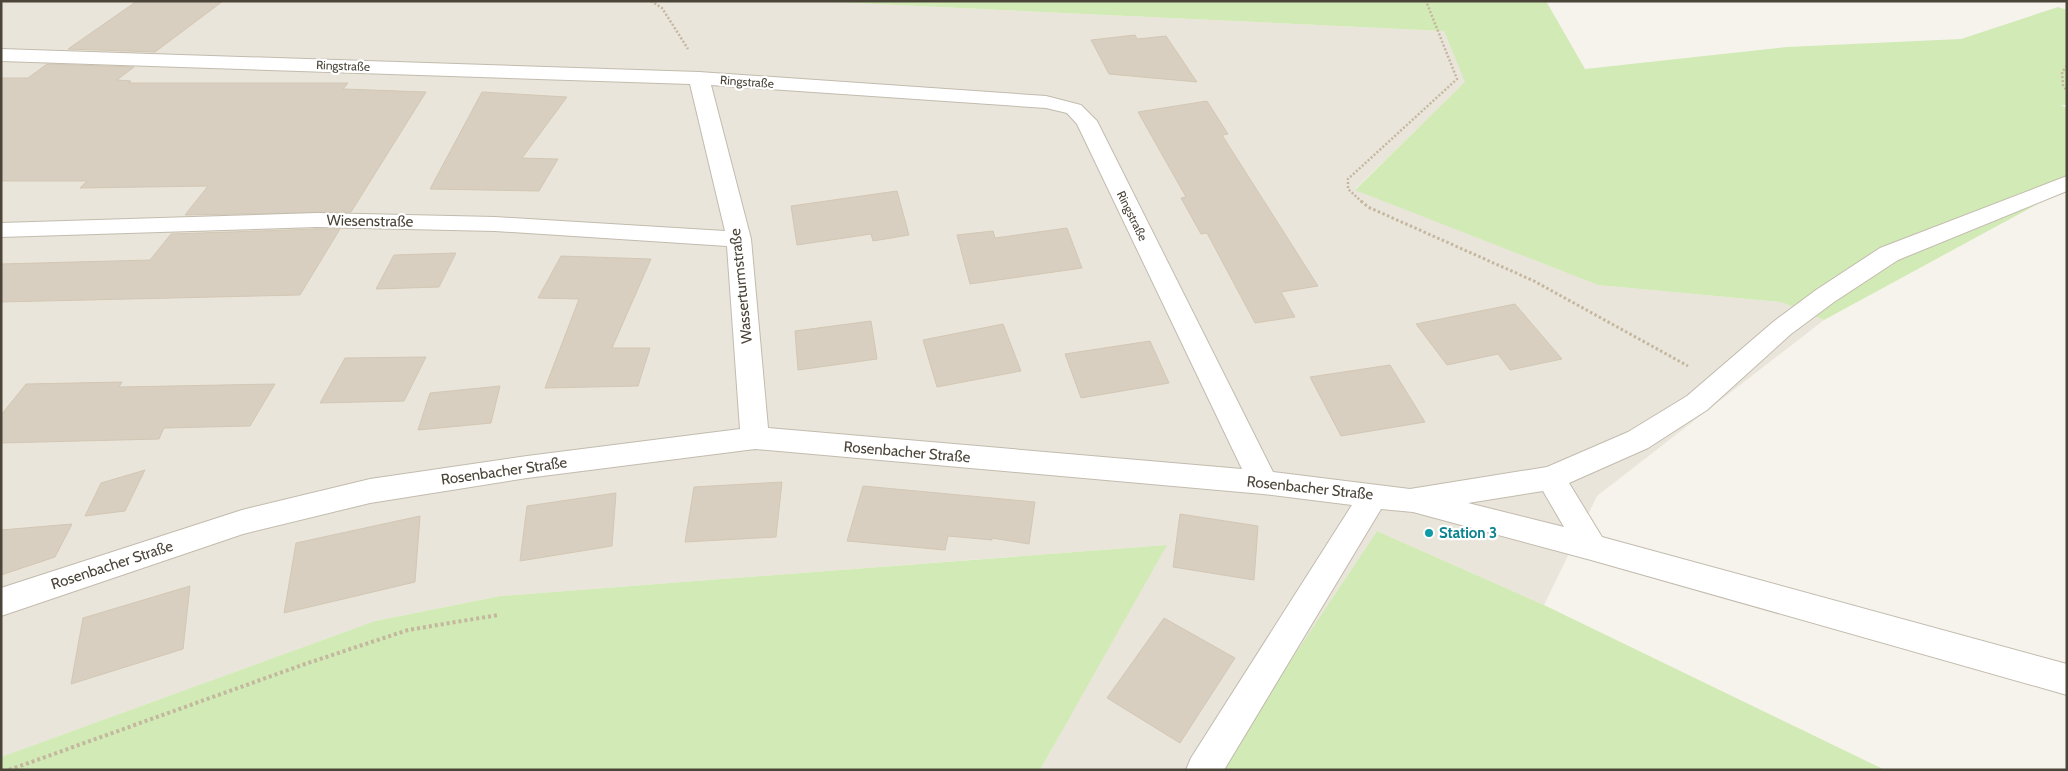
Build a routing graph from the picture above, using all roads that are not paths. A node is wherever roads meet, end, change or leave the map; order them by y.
1 (1, 55) edge
2 (699, 78) junction
3 (2067, 183) edge
4 (1, 230) edge
5 (739, 239) junction
6 (756, 438) junction
7 (1551, 478) junction
8 (1262, 482) junction
9 (1374, 495) junction
10 (1410, 501) junction
11 (1591, 547) junction
12 (1, 602) edge
13 (2067, 680) edge
14 (1204, 770) edge

1 - 2 street, Ringstraße
2 - 5 street, Wasserturmstraße
2 - 8 street, Ringstraße
3 - 7 street, Rosenbacher Straße
4 - 5 street, Wiesenstraße
5 - 6 street, Wasserturmstraße
6 - 8 street, Rosenbacher Straße
6 - 12 street, Rosenbacher Straße
7 - 10 street, Rosenbacher Straße
7 - 11 street
8 - 9 street, Rosenbacher Straße
9 - 10 street, Rosenbacher Straße
9 - 14 street
10 - 11 street
11 - 13 street

